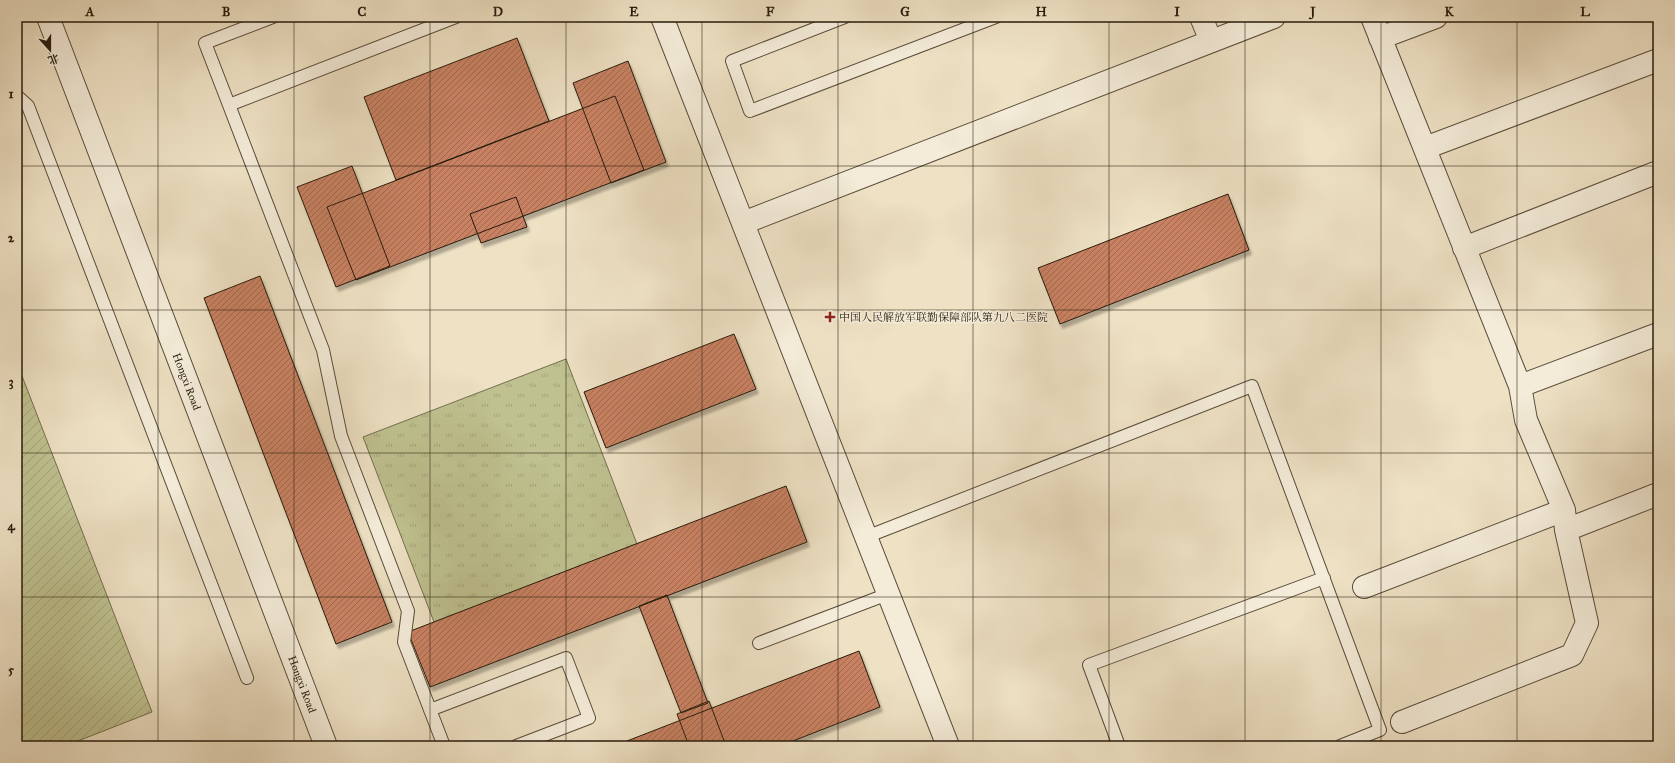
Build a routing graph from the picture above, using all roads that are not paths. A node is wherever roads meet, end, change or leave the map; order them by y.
1 (48, 17) edge
2 (273, 17) edge
3 (456, 17) edge
4 (662, 17) edge
5 (845, 17) edge
6 (996, 17) edge
7 (1202, 17) edge
8 (1274, 17) edge
9 (1372, 17) edge
10 (1436, 17) edge
11 (979, 20) edge
12 (1380, 38) junction
13 (1211, 41) junction
14 (1658, 60) edge
15 (17, 96) edge
16 (229, 105) junction
17 (1424, 148) junction
18 (1658, 172) edge
19 (743, 223) junction
20 (1464, 248) junction
21 (1658, 334) edge
22 (1520, 386) junction
23 (1658, 494) edge
24 (1565, 520) junction
25 (866, 537) junction
26 (1324, 578) junction
27 (1364, 587) dead end
28 (888, 594) junction
29 (758, 643) dead end
30 (247, 678) dead end
31 (430, 710) junction
32 (1402, 722) dead end
33 (326, 746) edge
34 (444, 746) edge
35 (516, 746) edge
36 (948, 746) edge
37 (1120, 746) edge
38 (1340, 746) edge

1 - 33 street, Hongxi Road
2 - 16 lane
3 - 16 lane
4 - 19 street
5 - 11 lane
6 - 11 lane
7 - 13 street
8 - 13 street
9 - 12 street
10 - 12 street
12 - 17 street
13 - 19 street
14 - 17 street
15 - 30 lane
16 - 31 lane
17 - 20 street
18 - 20 street
19 - 25 street
20 - 22 street
21 - 22 street
22 - 24 street
23 - 24 street
24 - 27 street
24 - 32 street
25 - 26 lane
25 - 28 street
26 - 37 lane
26 - 38 lane
28 - 29 lane
28 - 36 street
31 - 34 lane
31 - 35 lane

